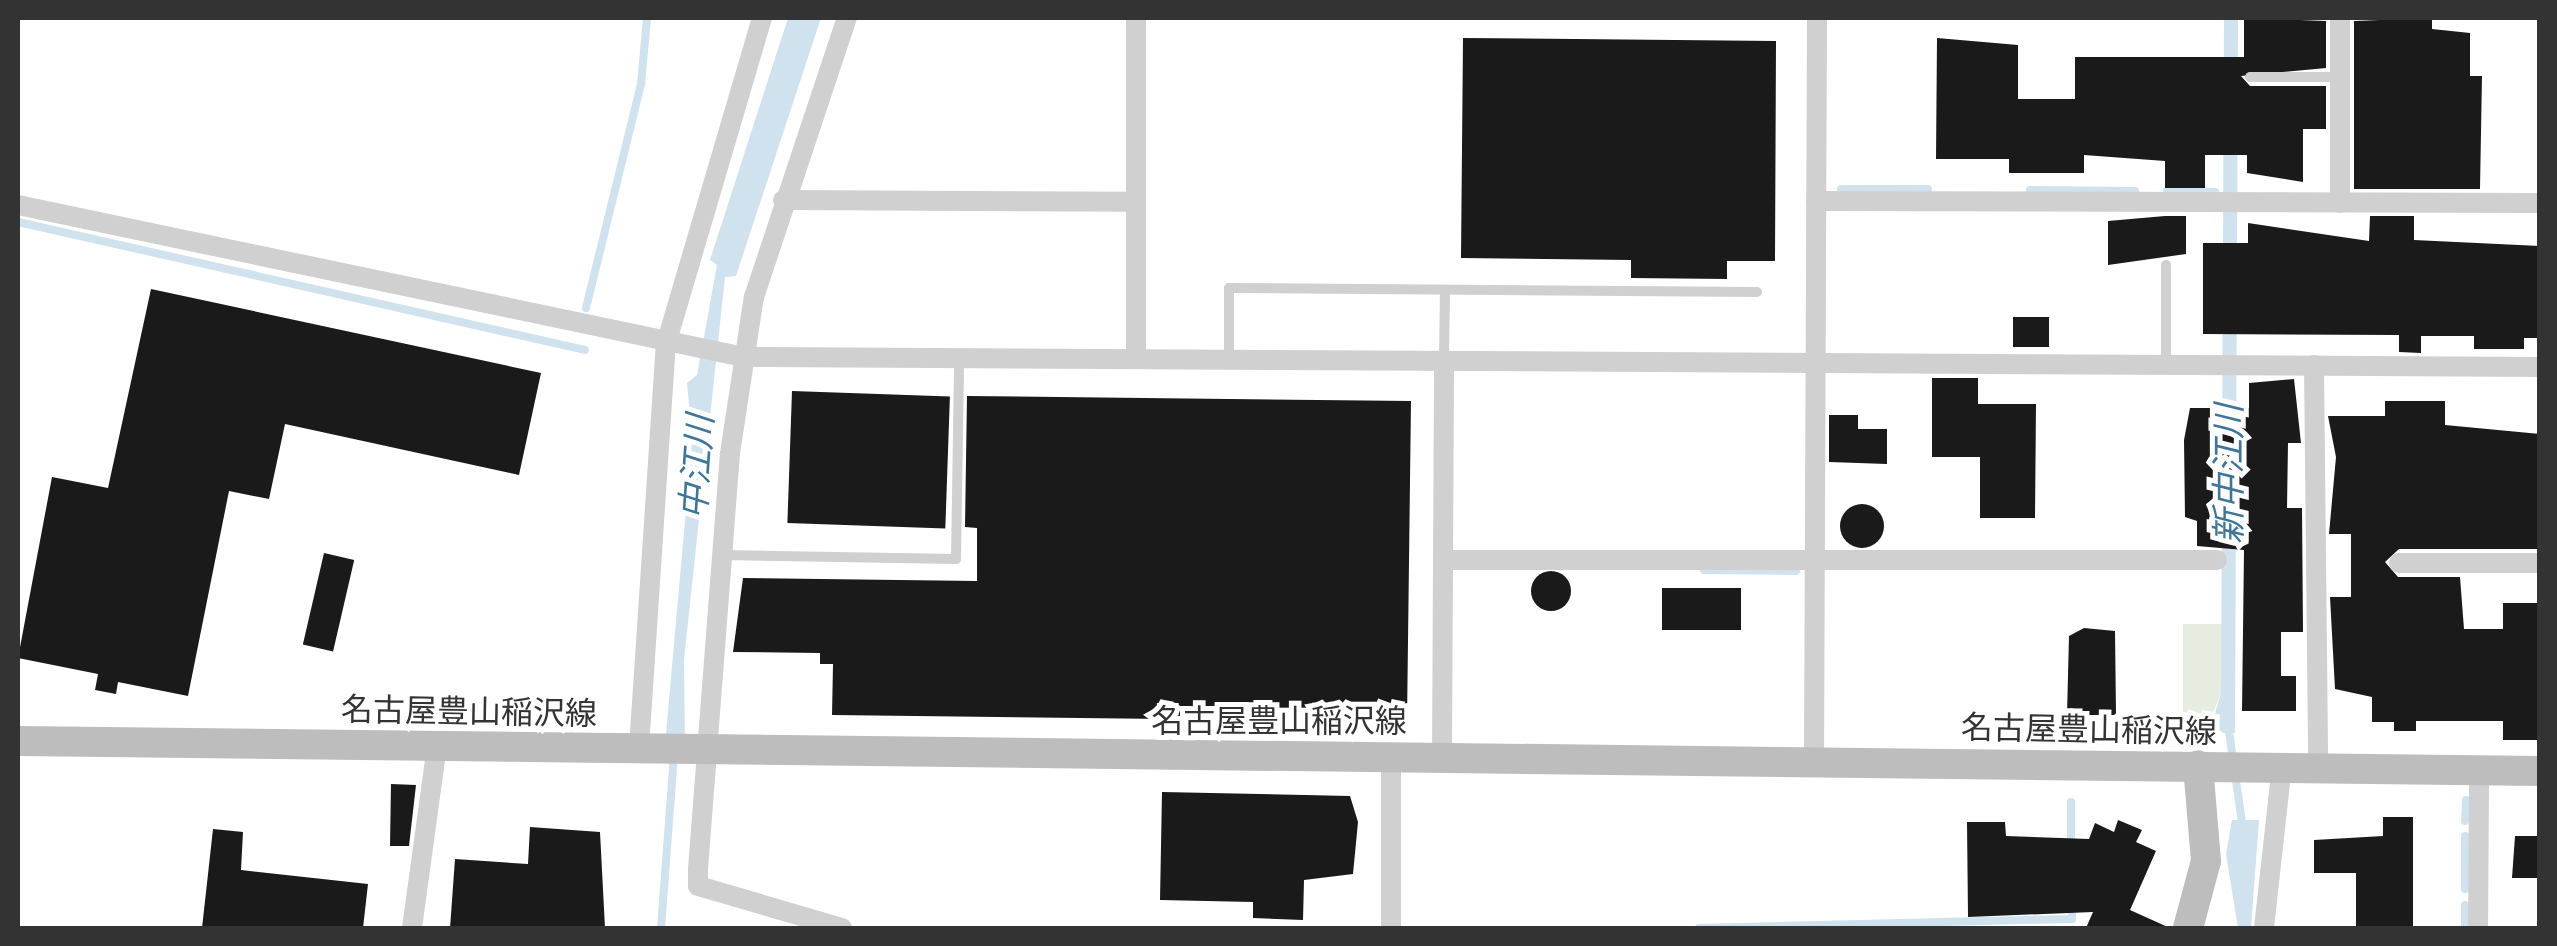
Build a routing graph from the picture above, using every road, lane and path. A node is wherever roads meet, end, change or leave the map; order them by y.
1 (762, 18) edge
2 (847, 18) edge
3 (1136, 18) edge
4 (1817, 18) edge
5 (2340, 18) edge
6 (2250, 77) dead end
7 (2340, 77) junction
8 (783, 200) junction
9 (1816, 201) junction
10 (1136, 202) junction
11 (2340, 202) junction
12 (2540, 203) edge
13 (18, 206) edge
14 (2166, 266) dead end
15 (1445, 290) junction
16 (1757, 292) dead end
17 (672, 345) junction
18 (746, 358) junction
19 (959, 359) junction
20 (1136, 359) junction
21 (1228, 360) junction
22 (1444, 360) junction
23 (1816, 360) junction
24 (2166, 364) junction
25 (2314, 366) junction
26 (2540, 367) edge
27 (723, 555) junction
28 (1444, 560) junction
29 (1814, 560) junction
30 (2217, 560) dead end
31 (2399, 563) dead end
32 (2540, 563) edge
33 (18, 742) edge
34 (437, 746) junction
35 (641, 749) junction
36 (708, 751) junction
37 (1442, 756) junction
38 (1392, 757) junction
39 (1814, 762) junction
40 (2203, 765) junction
41 (2270, 766) junction
42 (2318, 767) junction
43 (2479, 770) junction
44 (2540, 771) edge
45 (412, 928) edge
46 (842, 928) edge
47 (1391, 928) edge
48 (2188, 928) edge
49 (2264, 928) edge
50 (2478, 928) edge

1 - 17 street
2 - 8 street
3 - 10 street
4 - 9 street
5 - 7 street
6 - 7 lane
7 - 11 street
8 - 10 street
8 - 18 street
9 - 11 street
9 - 23 street
10 - 20 street
11 - 12 street
13 - 17 street
14 - 24 lane
15 - 16 lane
15 - 21 lane
15 - 22 lane
17 - 18 street
17 - 35 street
18 - 19 street
18 - 27 street
19 - 20 street
19 - 27 lane
20 - 21 street
21 - 22 street
22 - 23 street
22 - 28 street
23 - 24 street
23 - 29 street
24 - 25 street
25 - 26 street
25 - 42 street
27 - 36 street
28 - 29 street
28 - 37 street
29 - 30 street
29 - 39 street
31 - 32 street
33 - 34 main road, 名古屋豊山稲沢線
34 - 35 main road, 名古屋豊山稲沢線
34 - 45 street
35 - 36 main road, 名古屋豊山稲沢線
36 - 38 main road, 名古屋豊山稲沢線
36 - 46 street
37 - 38 main road, 名古屋豊山稲沢線
37 - 39 main road, 名古屋豊山稲沢線
38 - 47 street
39 - 40 main road, 名古屋豊山稲沢線
40 - 41 main road, 名古屋豊山稲沢線
40 - 48 main road
41 - 42 main road, 名古屋豊山稲沢線
41 - 49 street
42 - 43 main road, 名古屋豊山稲沢線
43 - 44 main road, 名古屋豊山稲沢線
43 - 50 street

